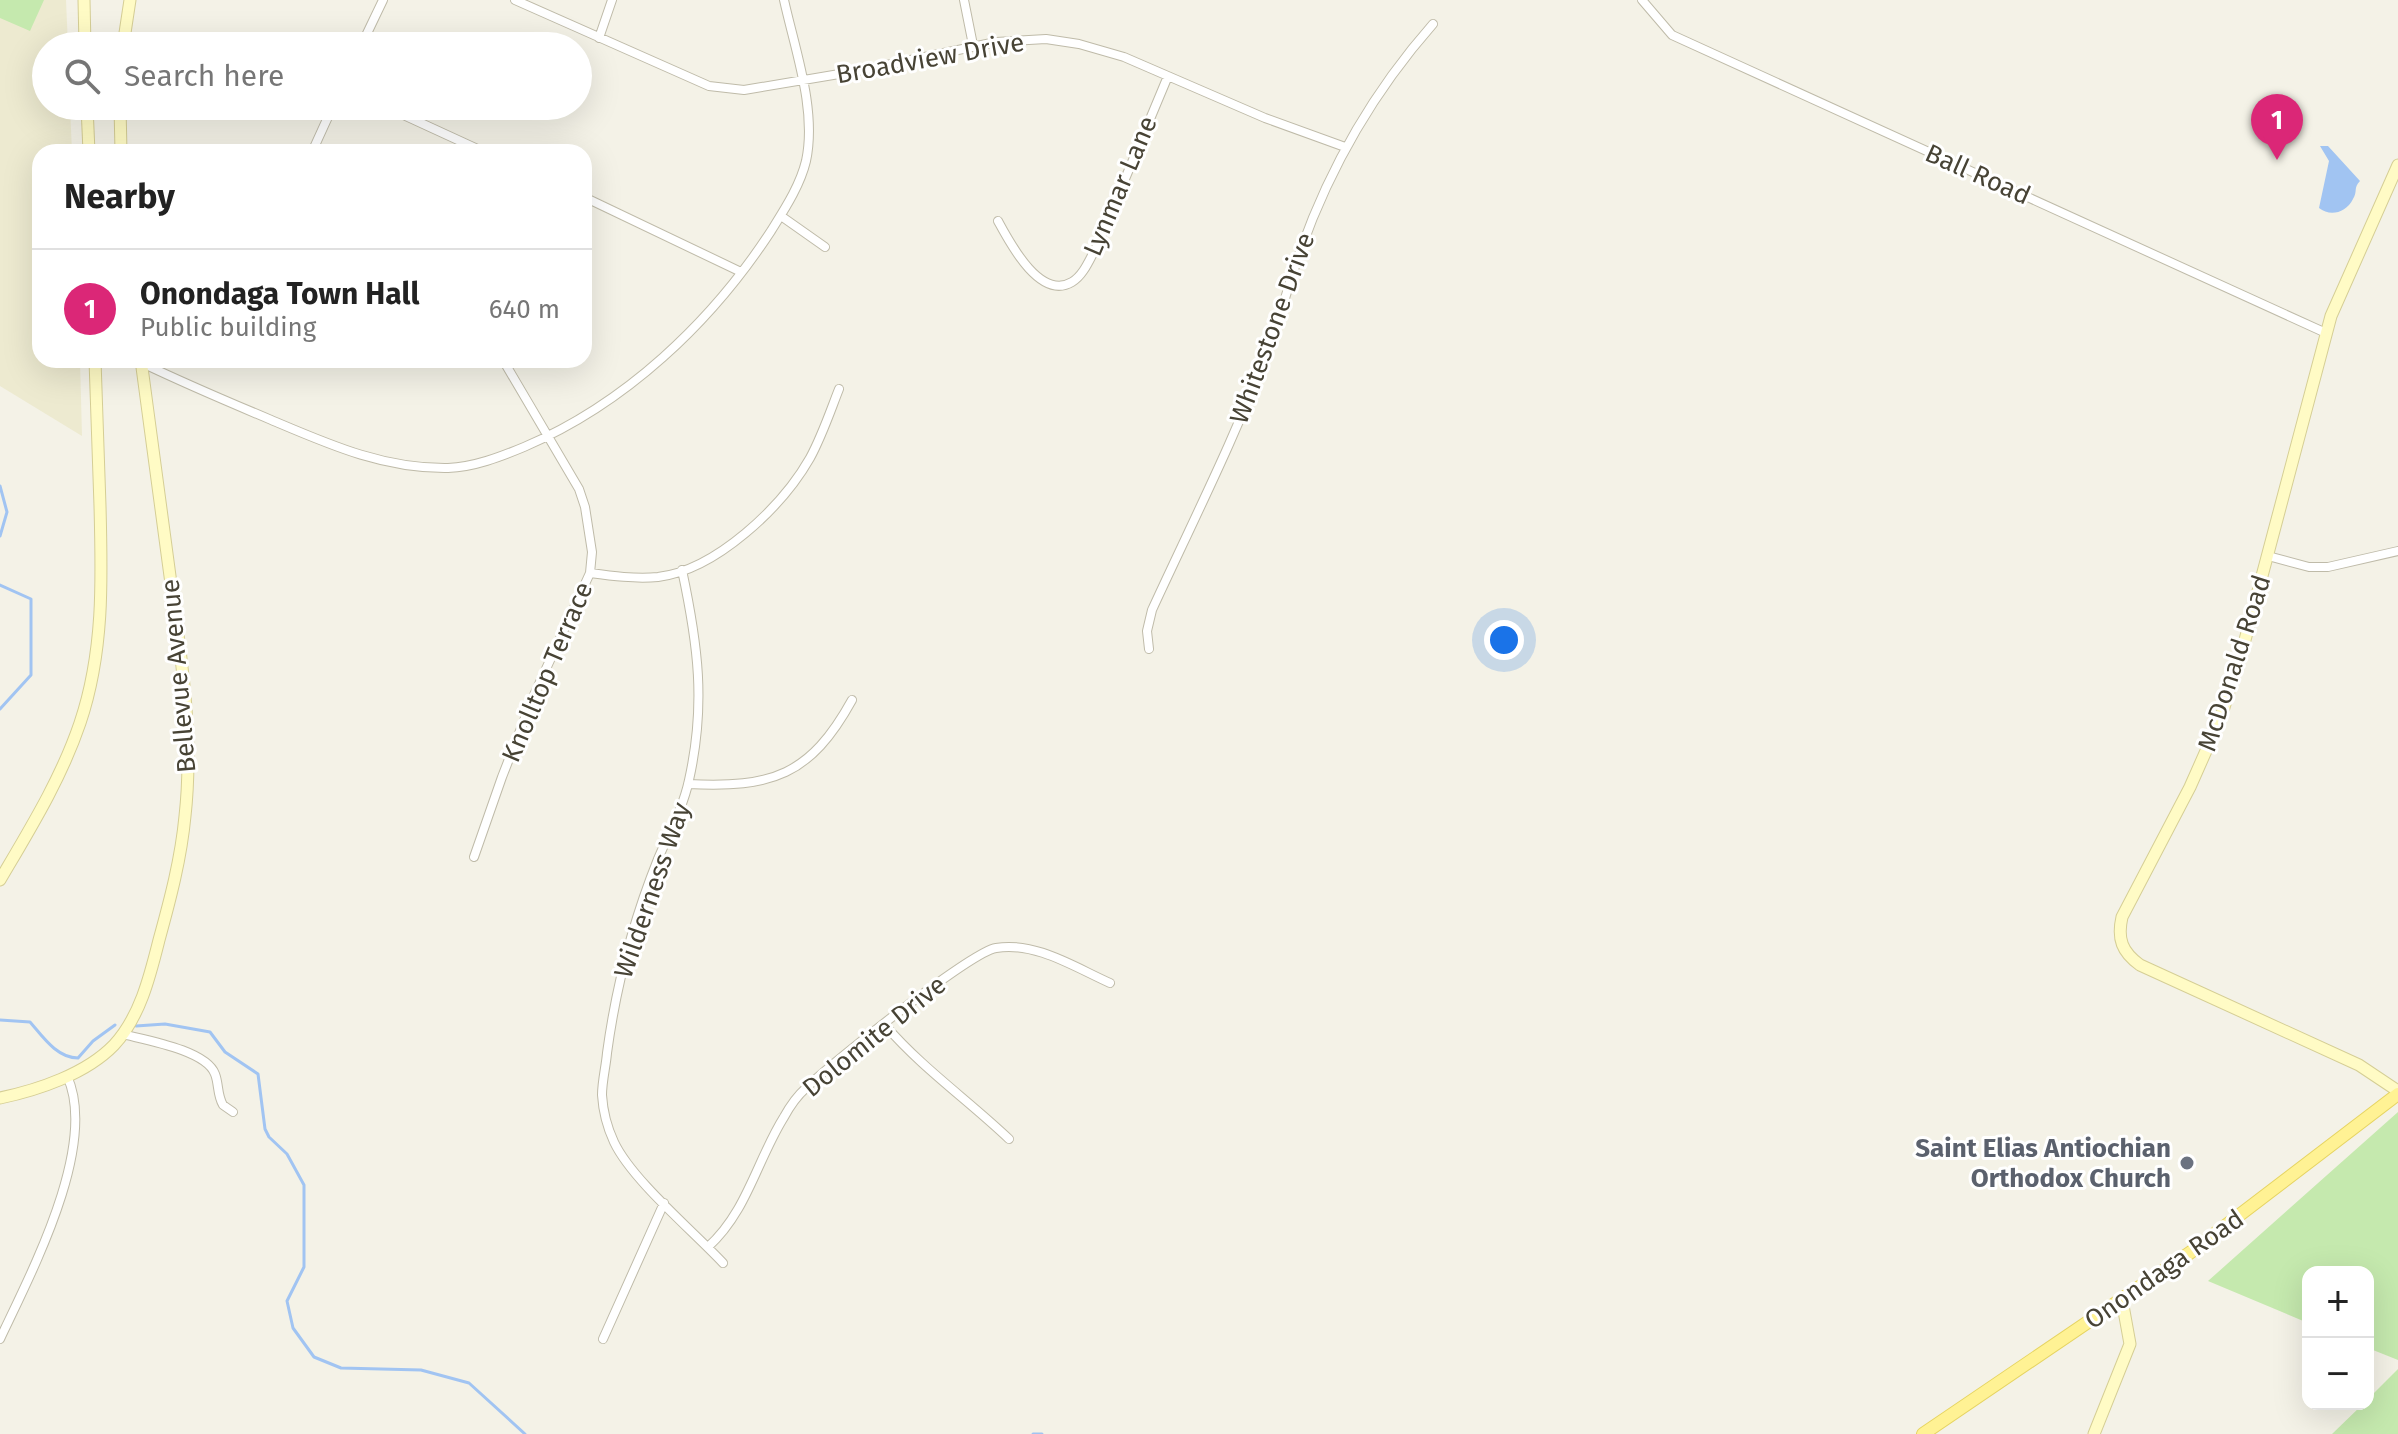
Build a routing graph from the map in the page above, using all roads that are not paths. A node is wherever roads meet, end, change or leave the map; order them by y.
1 (84, 0) edge
2 (130, 0) edge
3 (383, 0) edge
4 (515, 0) edge
5 (612, 0) edge
6 (784, 0) edge
7 (964, 0) edge
8 (1642, 0) edge
9 (1433, 24) dead end
10 (85, 32) edge
11 (125, 32) edge
12 (368, 32) edge
13 (586, 32) edge
14 (592, 35) edge
15 (599, 38) junction
16 (973, 45) junction
17 (1168, 76) junction
18 (801, 80) junction
19 (88, 120) edge
20 (120, 120) edge
21 (327, 120) edge
22 (414, 120) edge
23 (89, 144) edge
24 (121, 144) edge
25 (316, 144) edge
26 (467, 144) edge
27 (1345, 147) junction
28 (2398, 165) edge
29 (592, 201) edge
30 (781, 216) junction
31 (998, 221) dead end
32 (825, 247) dead end
33 (741, 272) junction
34 (2326, 333) junction
35 (95, 368) edge
36 (142, 368) edge
37 (155, 368) edge
38 (508, 368) edge
39 (839, 389) dead end
40 (547, 437) junction
41 (2398, 551) edge
42 (2268, 556) junction
43 (682, 570) junction
44 (590, 573) junction
45 (1149, 649) dead end
46 (852, 700) dead end
47 (688, 784) junction
48 (474, 857) dead end
49 (0, 880) edge
50 (1110, 983) dead end
51 (885, 1025) junction
52 (122, 1034) junction
53 (67, 1076) junction
54 (2398, 1092) edge
55 (0, 1098) edge
56 (233, 1112) dead end
57 (1009, 1139) dead end
58 (664, 1203) junction
59 (708, 1247) junction
60 (723, 1263) dead end
61 (2122, 1300) junction
62 (0, 1339) edge
63 (603, 1339) dead end
64 (1923, 1434) edge
65 (2094, 1434) edge

1 - 10 street
2 - 11 street
3 - 12 street
4 - 13 street, Broadview Drive
5 - 15 street
6 - 18 street
7 - 16 street
8 - 34 street, Ball Road
9 - 27 street, Whitestone Drive
14 - 15 street, Broadview Drive
15 - 18 street, Broadview Drive
16 - 17 street, Broadview Drive
16 - 18 street, Broadview Drive
17 - 27 street, Broadview Drive
17 - 31 street, Lynmar Lane
18 - 30 street
19 - 23 street
20 - 24 street
21 - 25 street
22 - 26 street
27 - 45 street, Whitestone Drive
28 - 34 street, McDonald Road
29 - 33 street
30 - 32 street
30 - 33 street
33 - 40 street
34 - 42 street, McDonald Road
35 - 49 street
36 - 52 street, Bellevue Avenue
37 - 40 street
38 - 40 street, Knolltop Terrace
39 - 43 street
40 - 44 street, Knolltop Terrace
41 - 42 street
42 - 54 street, McDonald Road
43 - 44 street
43 - 47 street, Wilderness Way
44 - 48 street, Knolltop Terrace
46 - 47 street
47 - 58 street, Wilderness Way
50 - 51 street, Dolomite Drive
51 - 57 street
51 - 59 street, Dolomite Drive
52 - 53 street, Bellevue Avenue
52 - 56 street
53 - 55 street, Bellevue Avenue
53 - 62 street
54 - 61 main road, Onondaga Road
58 - 59 street, Wilderness Way
58 - 63 street
59 - 60 street, Wilderness Way
61 - 64 main road, Onondaga Road
61 - 65 street

